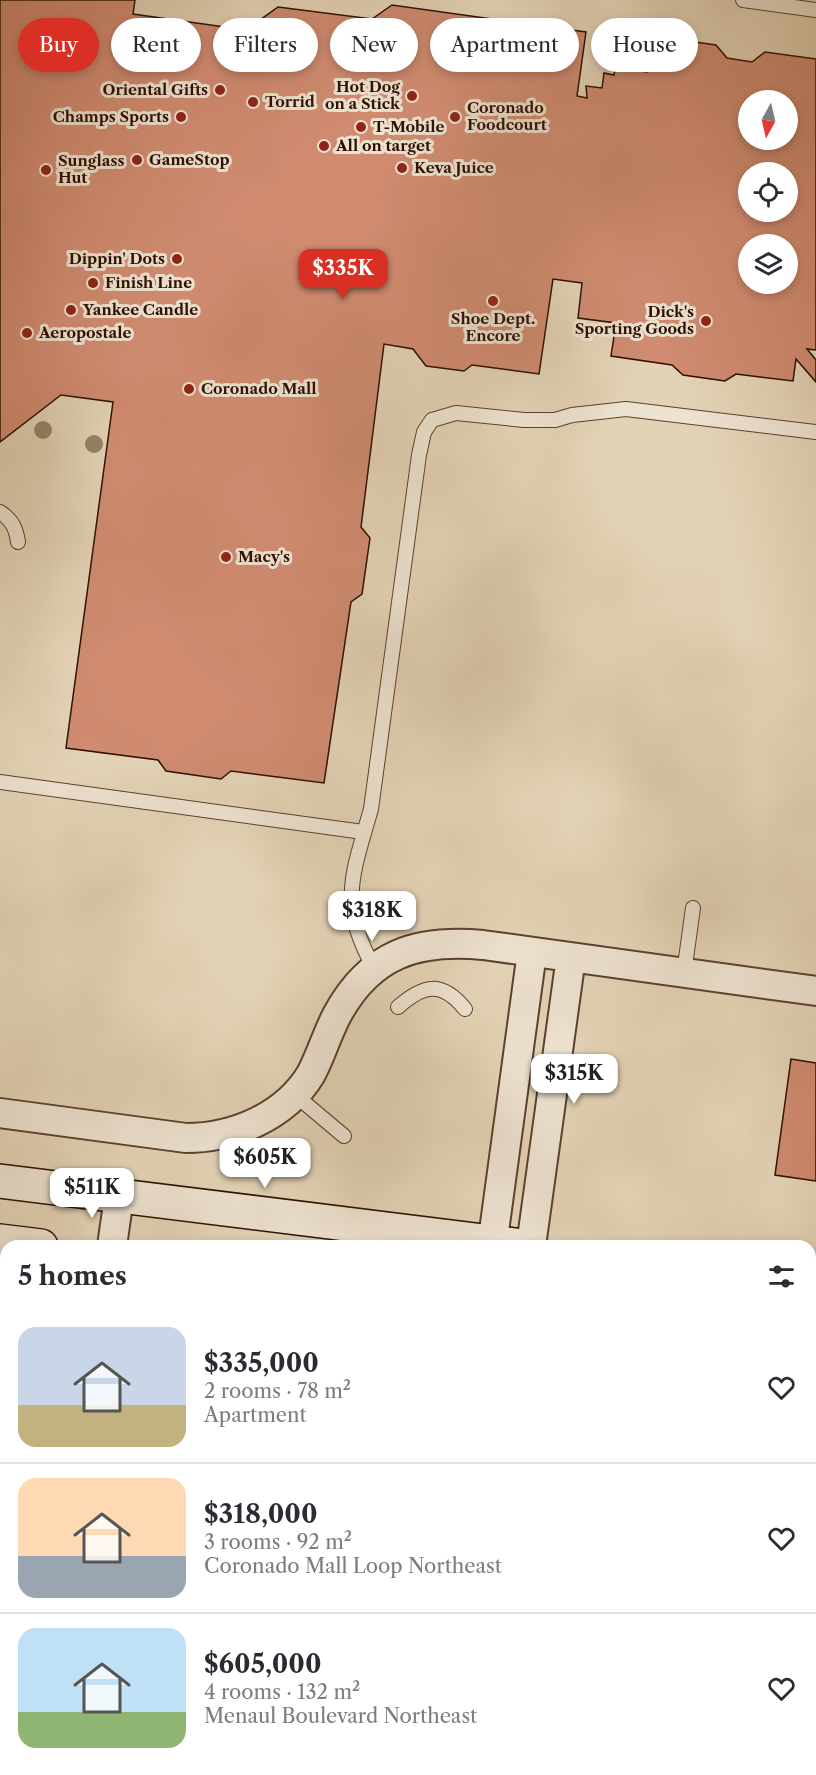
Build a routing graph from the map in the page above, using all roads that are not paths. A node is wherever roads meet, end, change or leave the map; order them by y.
1 (743, 0) edge
2 (816, 10) edge
3 (816, 432) edge
4 (0, 512) edge
5 (18, 542) dead end
6 (0, 782) edge
7 (363, 832) junction
8 (693, 908) dead end
9 (532, 952) junction
10 (571, 957) junction
11 (374, 968) junction
12 (684, 973) junction
13 (816, 992) edge
14 (398, 1007) dead end
15 (465, 1009) dead end
16 (294, 1094) junction
17 (0, 1113) edge
18 (344, 1136) dead end
19 (0, 1181) edge
20 (119, 1197) junction
21 (113, 1240) edge
22 (453, 1240) edge
23 (493, 1240) edge
24 (532, 1240) edge

1 - 2 lane
3 - 7 lane
4 - 5 lane
6 - 7 lane
7 - 11 lane
8 - 12 lane
9 - 10 street
9 - 11 street
9 - 23 street
10 - 12 street
10 - 24 street
11 - 16 street
12 - 13 street
14 - 15 lane
16 - 17 street
16 - 18 lane
19 - 20 main road
20 - 21 street
20 - 22 main road

